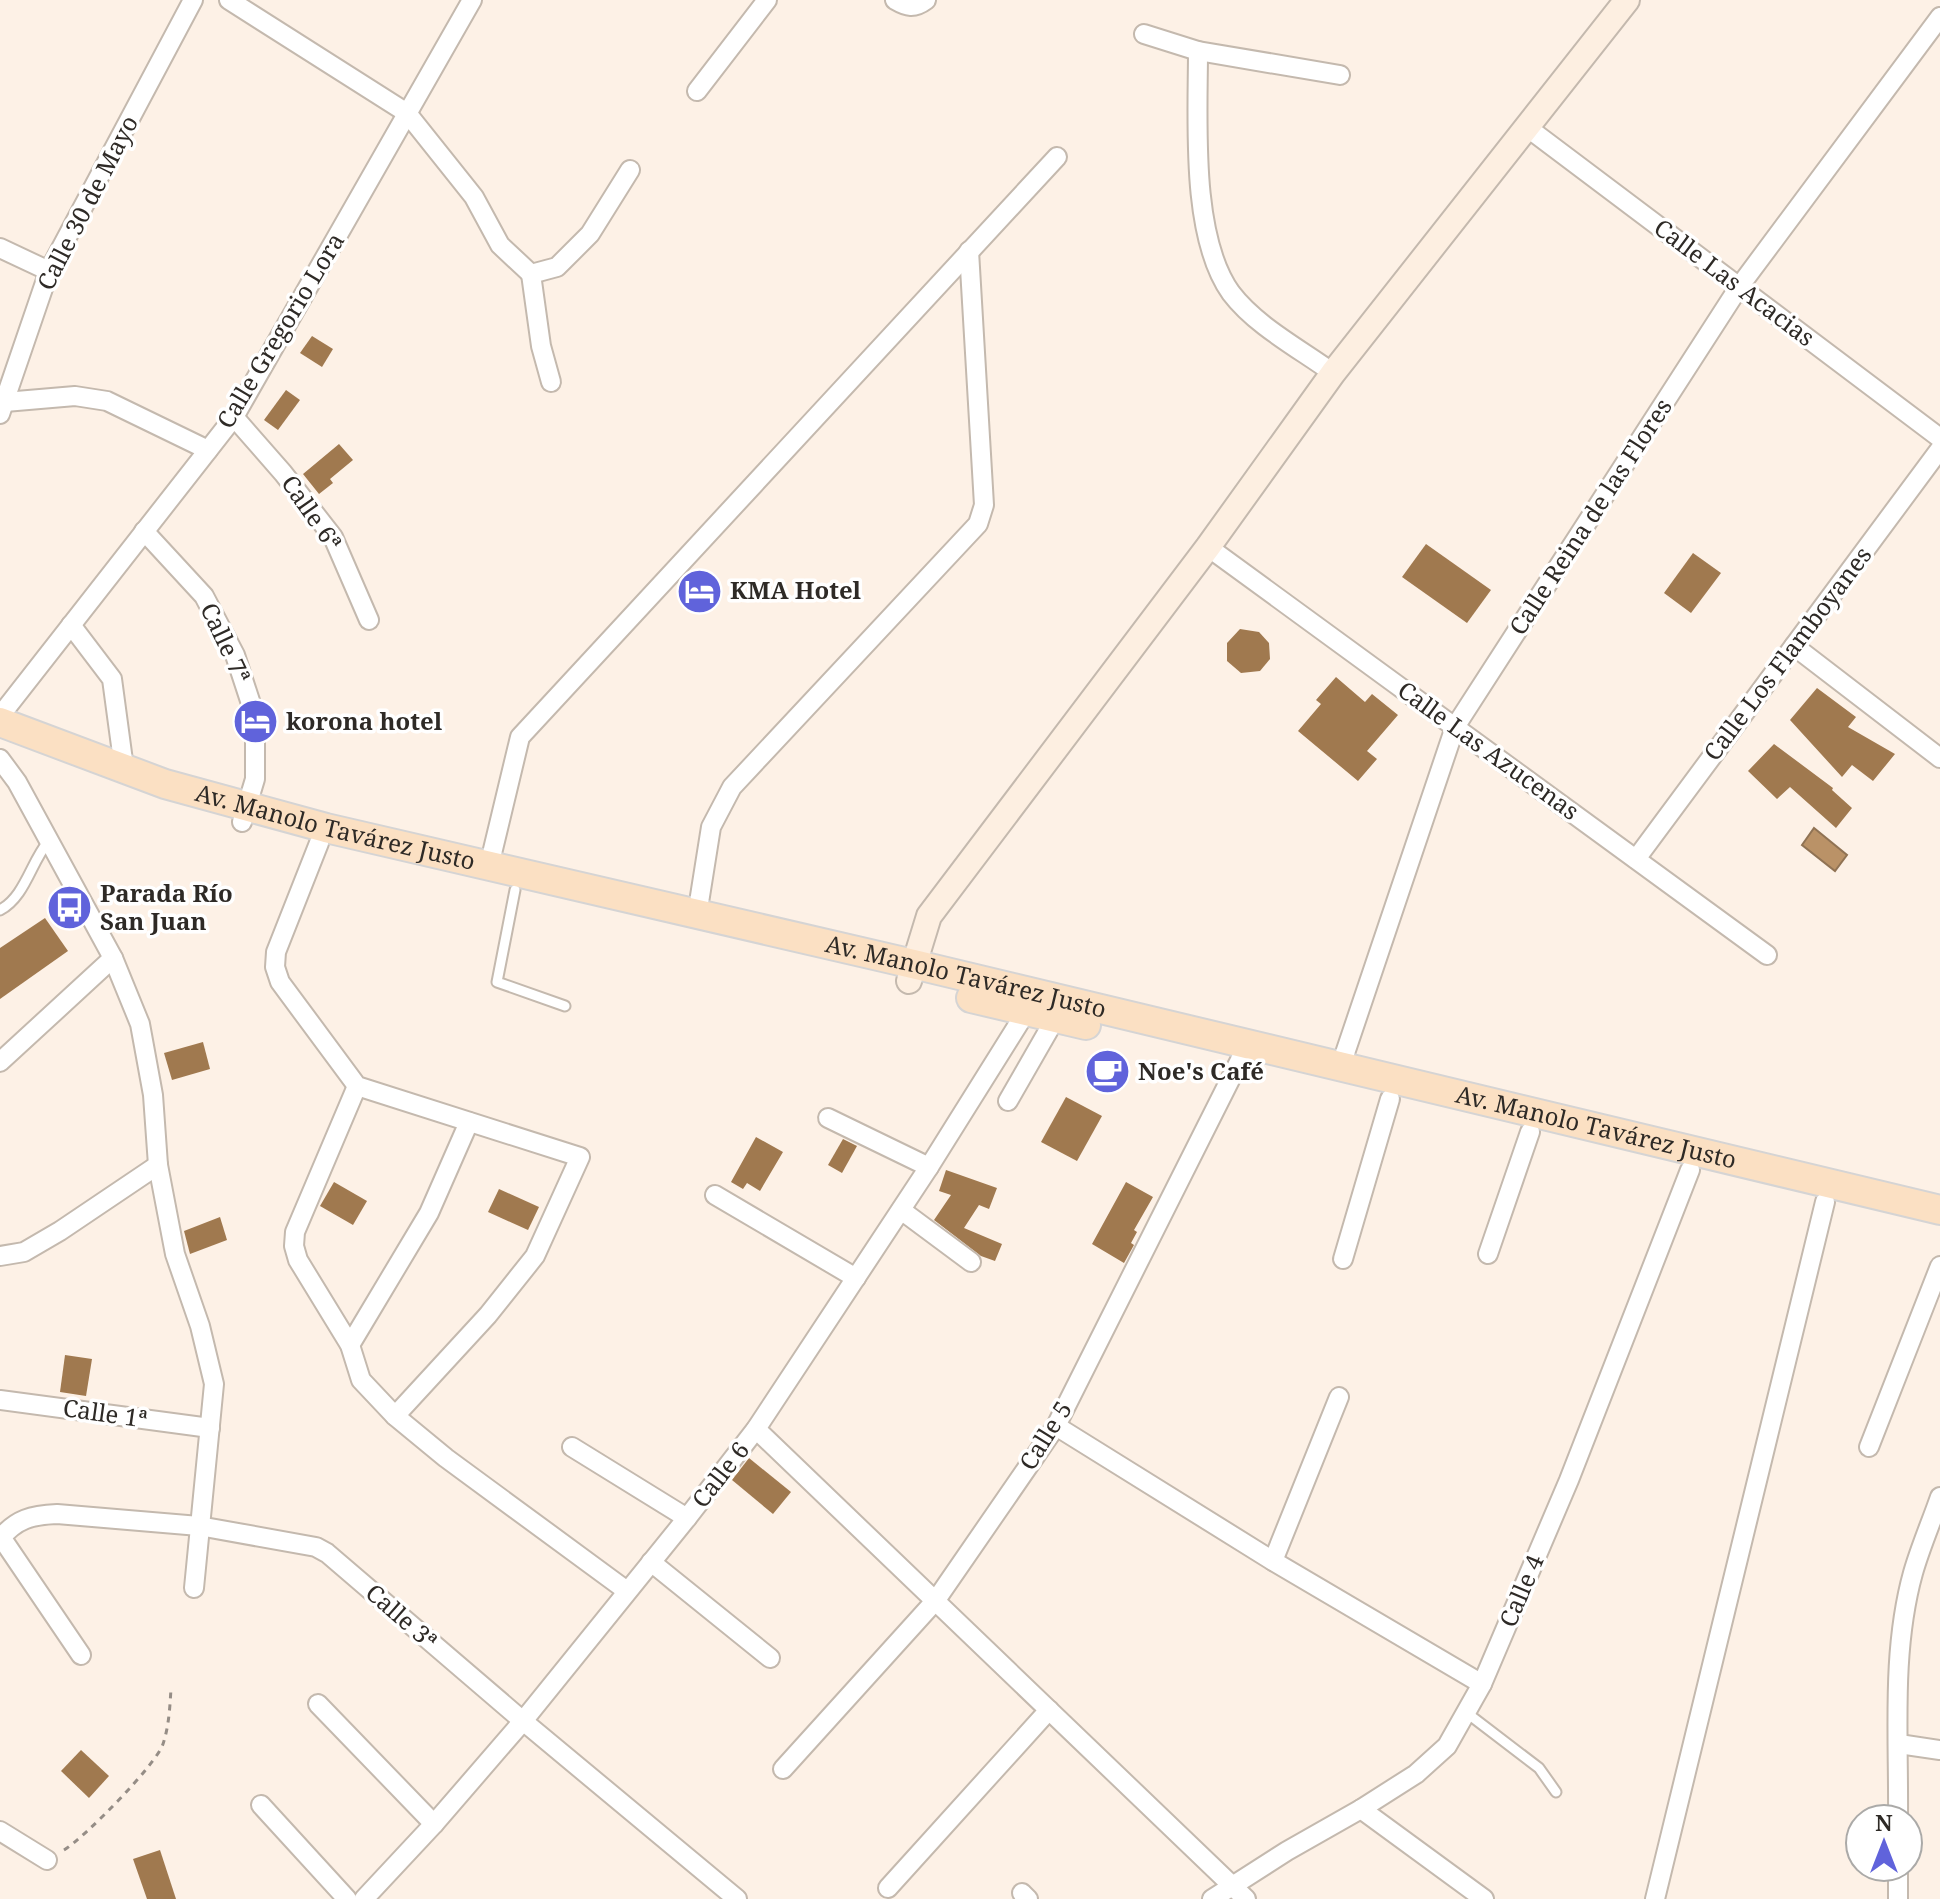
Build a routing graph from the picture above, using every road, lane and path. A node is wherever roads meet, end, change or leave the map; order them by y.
1 (193, 0) edge
2 (229, 0) edge
3 (472, 0) edge
4 (767, 0) edge
5 (895, 0) edge
6 (1627, 0) edge
7 (921, 3) edge
8 (1611, 10) edge
9 (1940, 17) edge
10 (1144, 34) dead end
11 (1198, 51) junction
12 (1340, 75) dead end
13 (697, 91) dead end
14 (407, 113) junction
15 (1528, 128) junction
16 (1057, 157) dead end
17 (630, 170) dead end
18 (0, 248) edge
19 (969, 251) junction
20 (49, 271) junction
21 (531, 274) junction
22 (1739, 287) junction
23 (1333, 373) junction
24 (551, 382) dead end
25 (2, 405) edge
26 (234, 417) junction
27 (1940, 438) edge
28 (1940, 449) edge
29 (208, 450) junction
30 (144, 531) junction
31 (1208, 547) junction
32 (369, 620) dead end
33 (71, 625) junction
34 (1794, 646) junction
35 (0, 719) edge
36 (1455, 727) junction
37 (0, 742) edge
38 (1940, 758) edge
39 (0, 759) edge
40 (124, 768) junction
41 (245, 814) junction
42 (48, 842) junction
43 (319, 843) junction
44 (1636, 859) junction
45 (489, 866) junction
46 (515, 890) junction
47 (0, 910) edge
48 (697, 915) junction
49 (1767, 955) dead end
50 (113, 958) junction
51 (911, 973) junction
52 (565, 1006) dead end
53 (1026, 1012) junction
54 (1055, 1019) junction
55 (1241, 1058) junction
56 (0, 1062) edge
57 (1340, 1068) junction
58 (357, 1086) junction
59 (1390, 1099) junction
60 (1008, 1101) dead end
61 (828, 1118) dead end
62 (469, 1122) junction
63 (1530, 1132) junction
64 (158, 1165) junction
65 (929, 1167) junction
66 (1690, 1170) junction
67 (715, 1195) dead end
68 (1825, 1202) junction
69 (901, 1210) junction
70 (1940, 1210) edge
71 (1940, 1230) edge
72 (1488, 1254) dead end
73 (0, 1256) edge
74 (1343, 1259) dead end
75 (971, 1262) dead end
76 (1940, 1266) edge
77 (856, 1278) junction
78 (350, 1345) junction
79 (1339, 1397) dead end
80 (0, 1400) edge
81 (395, 1416) junction
82 (1056, 1426) junction
83 (210, 1428) junction
84 (756, 1429) junction
85 (572, 1447) dead end
86 (1869, 1447) dead end
87 (1940, 1497) edge
88 (687, 1518) junction
89 (199, 1526) junction
90 (1, 1538) edge
91 (1273, 1561) junction
92 (651, 1562) junction
93 (194, 1588) dead end
94 (627, 1591) junction
95 (936, 1600) junction
96 (81, 1655) dead end
97 (770, 1658) dead end
98 (1482, 1684) junction
99 (171, 1688) dead end
100 (318, 1704) dead end
101 (1049, 1710) junction
102 (1467, 1713) junction
103 (523, 1721) junction
104 (1899, 1744) junction
105 (1940, 1750) edge
106 (783, 1769) dead end
107 (1556, 1792) dead end
108 (1898, 1803) edge
109 (261, 1805) dead end
110 (1361, 1809) junction
111 (434, 1824) junction
112 (0, 1831) edge
113 (47, 1860) joint
114 (1230, 1886) junction
115 (888, 1888) dead end
116 (347, 1899) edge
117 (364, 1899) edge
118 (737, 1899) edge
119 (1212, 1899) edge
120 (1246, 1899) edge
121 (1484, 1899) edge
122 (1655, 1899) edge

1 - 20 street, Calle 30 de Mayo
2 - 14 street
3 - 14 street, Calle Gregorio Lora
4 - 13 street
5 - 7 street
6 - 8 street
8 - 15 street
9 - 22 street, Calle Reina de las Flores
10 - 11 street
11 - 12 street
11 - 23 street
14 - 21 street
14 - 26 street, Calle Gregorio Lora
15 - 22 street, Calle Las Acacias
15 - 23 street
16 - 19 street
17 - 21 street
18 - 20 street
19 - 45 street
19 - 48 street
20 - 25 street, Calle 30 de Mayo
21 - 24 street
22 - 27 street, Calle Las Acacias
22 - 36 street, Calle Reina de las Flores
23 - 31 street
25 - 29 street
26 - 29 street, Calle Gregorio Lora
26 - 32 street, Calle 6ª
28 - 34 street, Calle Los Flamboyanes
29 - 30 street, Calle Gregorio Lora
30 - 33 street, Calle Gregorio Lora
30 - 41 street, Calle 7ª
31 - 36 street, Calle Las Azucenas
31 - 51 street
33 - 35 street, Calle Gregorio Lora
33 - 40 street
34 - 38 street
34 - 44 street, Calle Los Flamboyanes
35 - 40 main road, Av. Manolo Tavárez Justo
36 - 44 street, Calle Las Azucenas
36 - 57 street, Calle Reina de las Flores
37 - 41 main road, Av. Manolo Tavárez Justo
39 - 42 street
40 - 41 main road, Av. Manolo Tavárez Justo
41 - 43 main road, Av. Manolo Tavárez Justo
41 - 45 main road, Av. Manolo Tavárez Justo
42 - 47 lane
42 - 50 street
43 - 46 main road, Av. Manolo Tavárez Justo
43 - 58 street
44 - 49 street, Calle Las Azucenas
45 - 48 main road, Av. Manolo Tavárez Justo
46 - 51 main road, Av. Manolo Tavárez Justo
46 - 52 lane
48 - 51 main road, Av. Manolo Tavárez Justo
50 - 56 street
50 - 64 street
51 - 53 main road, Av. Manolo Tavárez Justo
51 - 57 main road, Av. Manolo Tavárez Justo
53 - 54 main road, Av. Manolo Tavárez Justo
53 - 65 street, Calle 6
54 - 55 main road, Av. Manolo Tavárez Justo
54 - 60 street
55 - 59 main road, Av. Manolo Tavárez Justo
55 - 82 street, Calle 5
57 - 70 main road, Av. Manolo Tavárez Justo
58 - 62 street
58 - 78 street
59 - 63 main road, Av. Manolo Tavárez Justo
59 - 74 street
61 - 65 street
62 - 78 street
62 - 81 street
63 - 66 main road, Av. Manolo Tavárez Justo
63 - 72 street
64 - 73 street
64 - 83 street
65 - 69 street, Calle 6
66 - 68 main road, Av. Manolo Tavárez Justo
66 - 98 street, Calle 4
67 - 77 street
68 - 71 main road, Av. Manolo Tavárez Justo
68 - 122 street
69 - 75 street
69 - 77 street, Calle 6
76 - 86 street
77 - 84 street, Calle 6
78 - 81 street
79 - 91 street
80 - 83 street, Calle 1ª
81 - 94 street
82 - 91 street
82 - 95 street, Calle 5
83 - 89 street
84 - 88 street, Calle 6
84 - 95 street
85 - 88 street
87 - 104 street
88 - 92 street, Calle 6
89 - 90 street, Calle 3ª
89 - 93 street
89 - 103 street, Calle 3ª
90 - 96 street
91 - 98 street
92 - 94 street, Calle 6
92 - 97 street
94 - 103 street, Calle 6
95 - 101 street
95 - 106 street, Calle 5
98 - 102 street, Calle 4
99 - 113 path
100 - 111 street
101 - 114 street
101 - 115 street
102 - 107 lane
102 - 110 street, Calle 4
103 - 111 street, Calle 6
103 - 118 street, Calle 3ª
104 - 105 street
104 - 108 street
109 - 116 street
110 - 114 street, Calle 4
110 - 121 street
111 - 117 street, Calle 6
112 - 113 street
114 - 119 street, Calle 4
114 - 120 street

